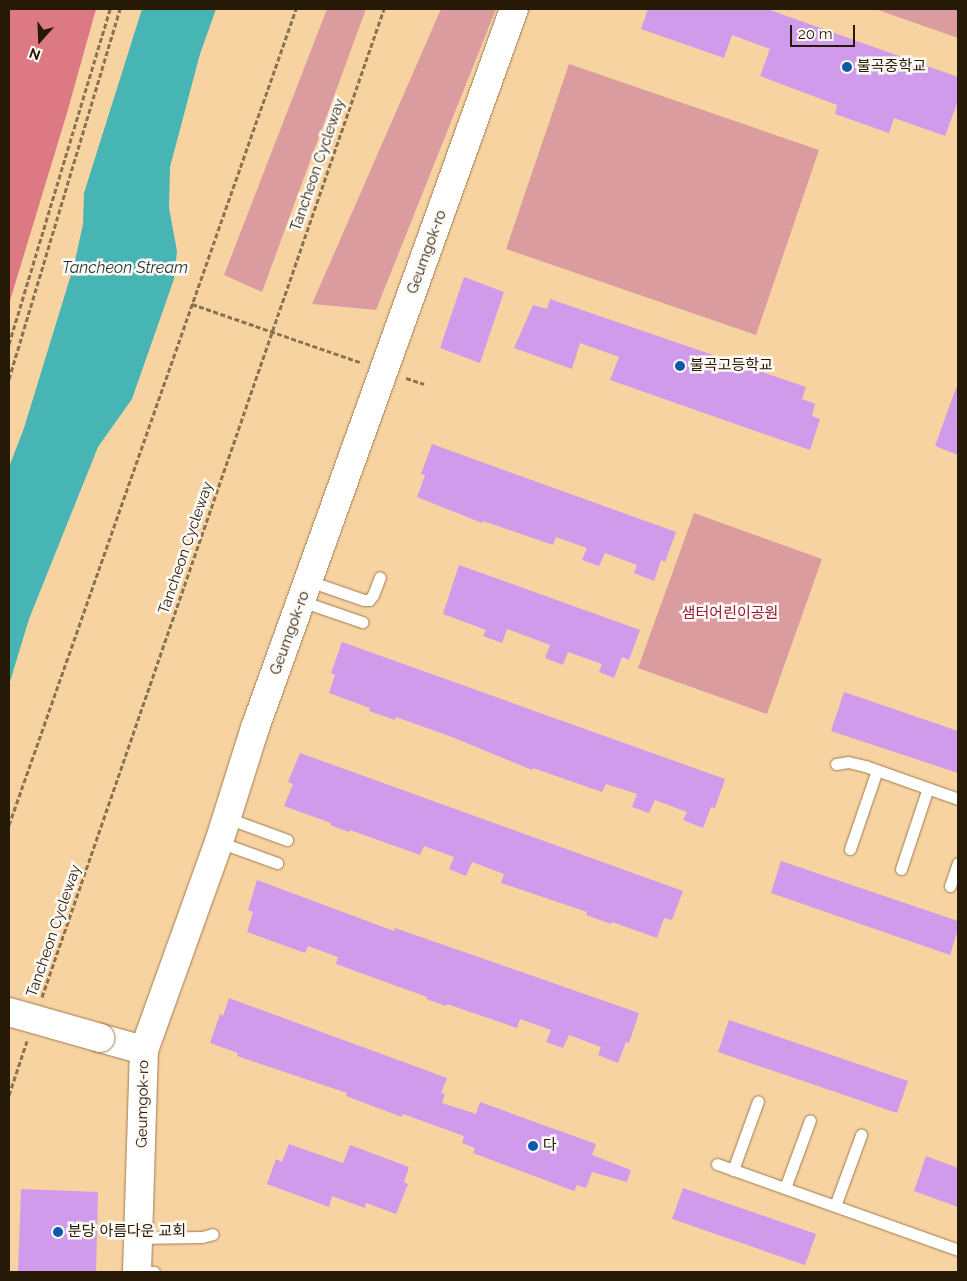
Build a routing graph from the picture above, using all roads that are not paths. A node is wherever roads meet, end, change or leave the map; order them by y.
1 (514, 9) edge
2 (380, 577) dead end
3 (305, 591) junction
4 (362, 622) dead end
5 (836, 764) dead end
6 (877, 770) junction
7 (928, 788) junction
8 (958, 799) edge
9 (223, 830) junction
10 (287, 840) dead end
11 (850, 849) dead end
12 (277, 863) dead end
13 (958, 863) edge
14 (901, 869) dead end
15 (950, 886) dead end
16 (9, 1012) edge
17 (144, 1050) junction
18 (758, 1101) dead end
19 (810, 1120) dead end
20 (861, 1135) dead end
21 (717, 1164) dead end
22 (733, 1170) junction
23 (785, 1188) junction
24 (835, 1206) junction
25 (213, 1234) dead end
26 (138, 1238) junction
27 (958, 1250) edge
28 (142, 1272) edge

1 - 3 main road, Geumgok-ro
2 - 3 lane
3 - 4 lane
3 - 9 main road, Geumgok-ro
5 - 6 lane
6 - 7 lane
6 - 11 lane
7 - 8 lane
7 - 14 lane
9 - 10 lane
9 - 12 lane
9 - 17 main road, Geumgok-ro
13 - 15 lane
16 - 17 main road, bridge
17 - 26 main road, Geumgok-ro
18 - 22 lane
19 - 23 lane
20 - 24 lane
21 - 22 lane
22 - 23 lane
23 - 24 lane
24 - 27 lane
25 - 26 lane
26 - 28 main road, Geumgok-ro

